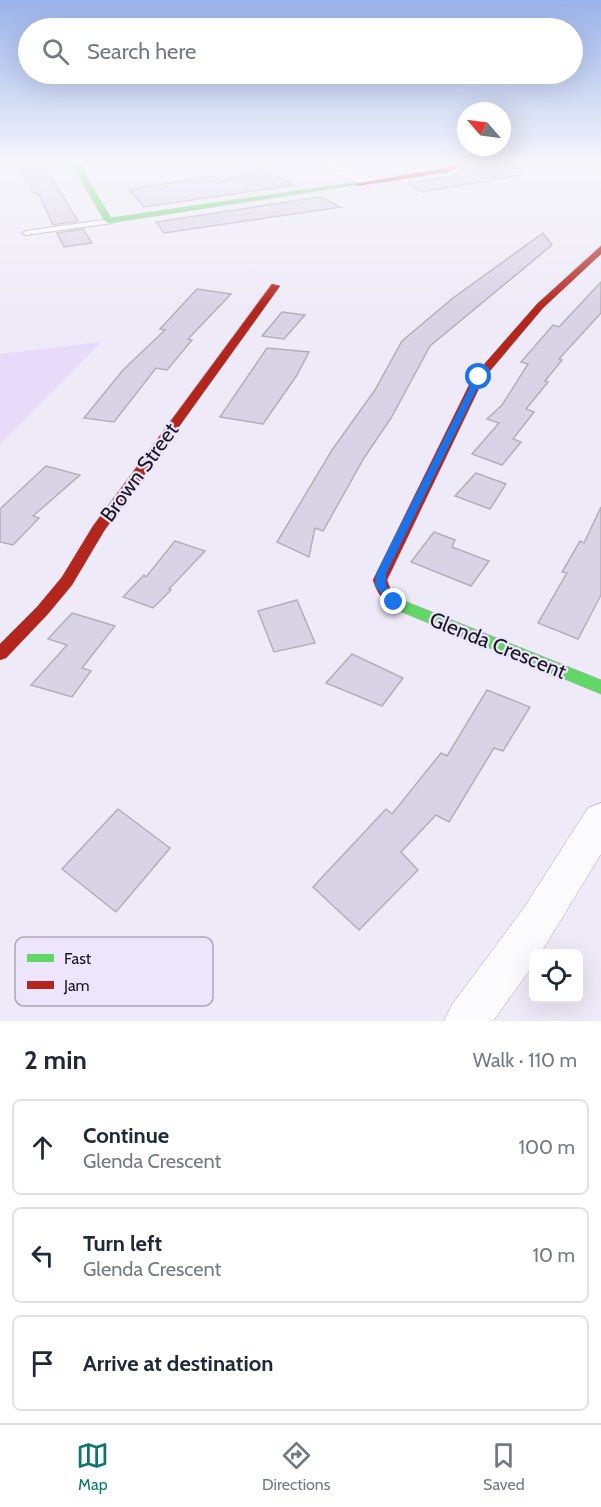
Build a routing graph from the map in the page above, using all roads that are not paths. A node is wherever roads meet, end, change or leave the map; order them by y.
1 (104, 212) edge
2 (166, 212) edge
3 (109, 220) junction
4 (26, 233) dead end
5 (601, 249) edge
6 (275, 286) dead end
7 (0, 654) edge
8 (601, 687) edge
9 (601, 819) edge
10 (466, 1021) edge

1 - 3 street
2 - 3 street
3 - 4 lane
5 - 8 street, Glenda Crescent
6 - 7 street, Brown Street
9 - 10 street

